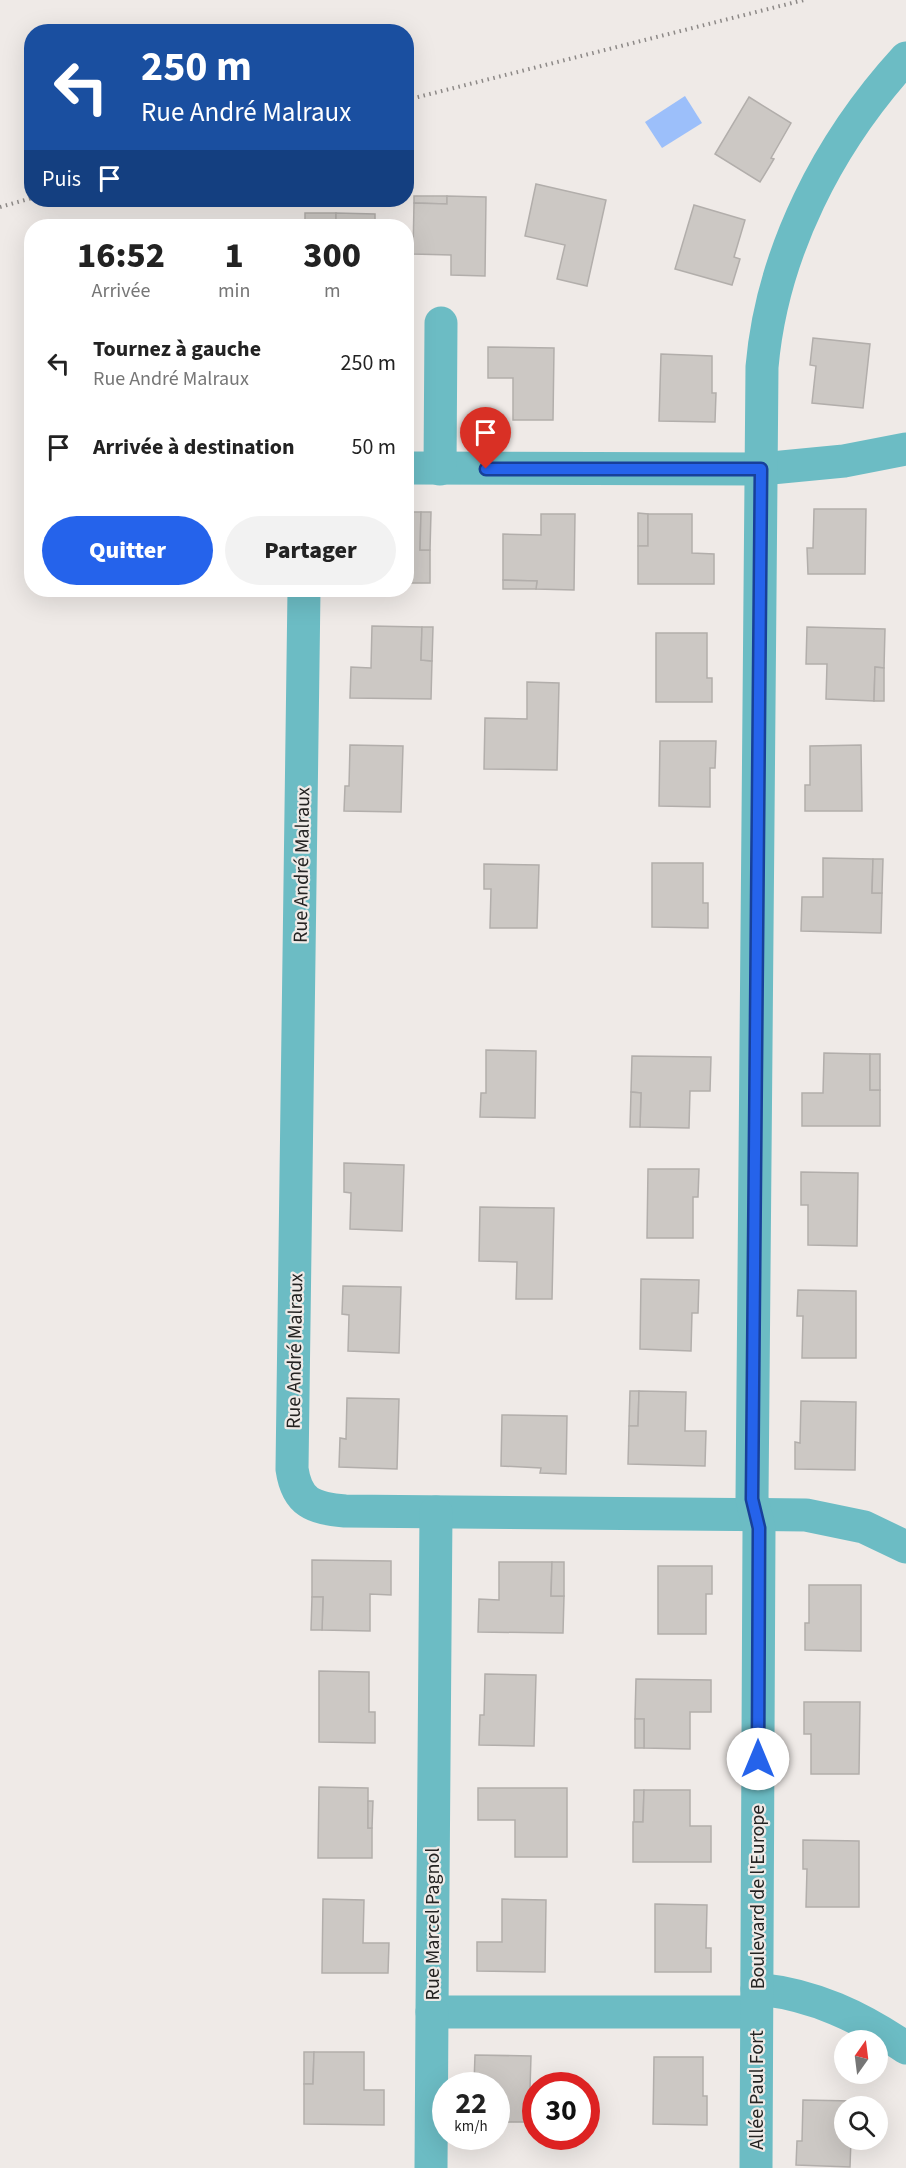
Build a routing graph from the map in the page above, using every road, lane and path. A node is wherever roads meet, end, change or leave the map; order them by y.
1 (804, 0) edge
2 (906, 58) edge
3 (414, 98) edge
4 (24, 200) edge
5 (0, 207) edge
6 (441, 323) dead end
7 (906, 449) edge
8 (414, 468) edge
9 (440, 469) junction
10 (761, 469) junction
11 (304, 597) edge
12 (436, 1512) junction
13 (756, 1514) junction
14 (906, 1547) edge
15 (757, 2001) junction
16 (432, 2012) junction
17 (906, 2048) edge
18 (431, 2168) edge
19 (756, 2168) edge

1 - 3 path
2 - 10 street, Boulevard de l'Europe
4 - 5 path
6 - 9 street
7 - 10 street
8 - 9 street
9 - 10 street
10 - 13 street, Boulevard de l'Europe
11 - 12 street, Rue André Malraux
12 - 13 street, Rue André Malraux
12 - 16 street, Rue Marcel Pagnol
13 - 14 street, Rue André Malraux
13 - 15 street, Boulevard de l'Europe
15 - 16 street, Rue Marcel Pagnol
15 - 17 street, Rue Marcel Pagnol
15 - 19 street, Allée Paul Fort
16 - 18 street

